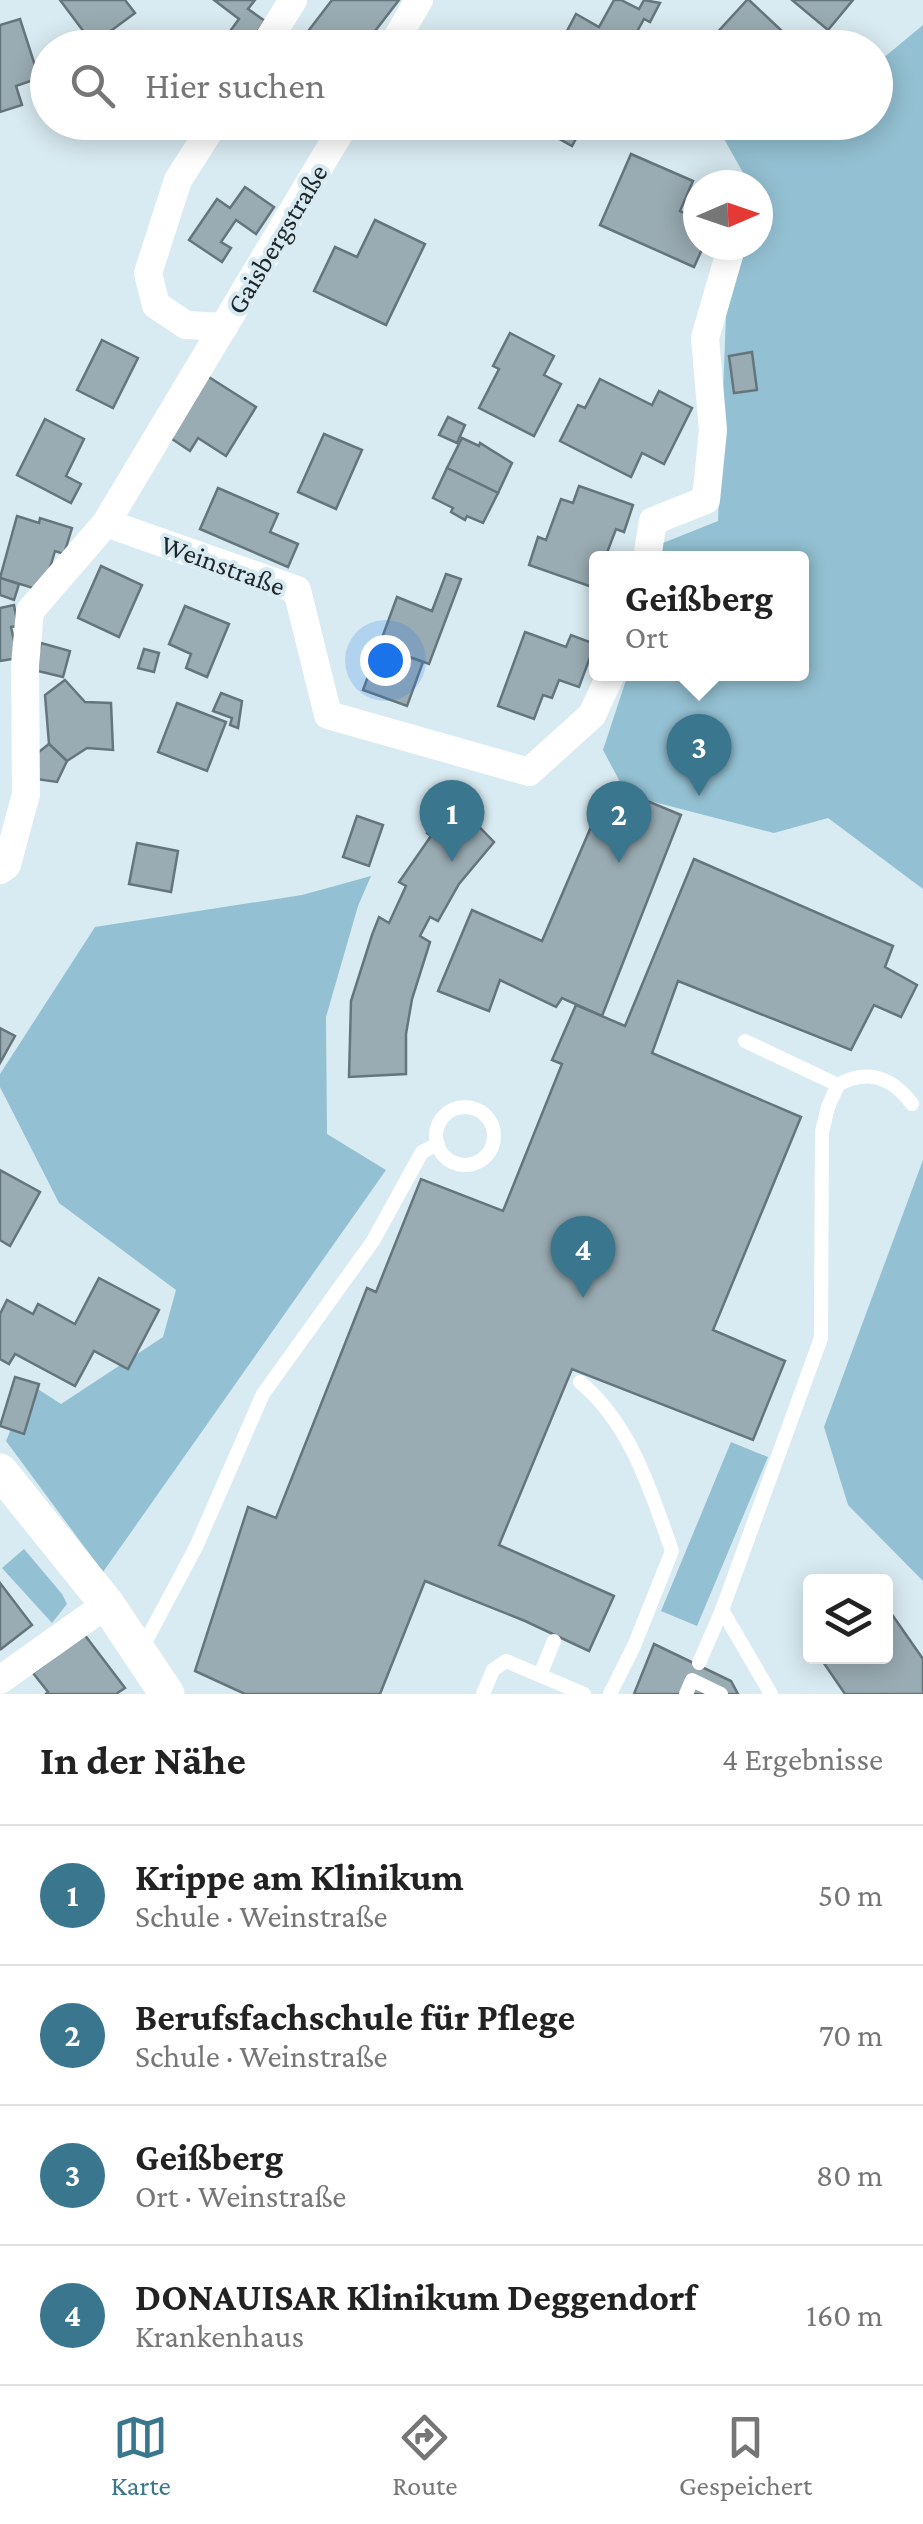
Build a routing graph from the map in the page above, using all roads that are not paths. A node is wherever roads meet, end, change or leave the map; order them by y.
1 (294, 0) edge
2 (420, 0) edge
3 (275, 30) edge
4 (402, 30) edge
5 (204, 140) edge
6 (335, 140) edge
7 (728, 260) edge
8 (224, 327) junction
9 (106, 523) junction
10 (648, 551) edge
11 (608, 681) edge
12 (0, 870) edge
13 (745, 1042) dead end
14 (838, 1085) junction
15 (912, 1104) dead end
16 (438, 1144) junction
17 (580, 1382) dead end
18 (0, 1471) edge
19 (108, 1604) junction
20 (722, 1610) junction
21 (554, 1641) dead end
22 (140, 1653) junction
23 (699, 1663) dead end
24 (540, 1675) junction
25 (0, 1680) edge
26 (168, 1694) edge
27 (483, 1694) edge
28 (584, 1694) edge
29 (610, 1694) edge
30 (686, 1694) edge
31 (720, 1694) edge
32 (771, 1694) edge

1 - 3 street
2 - 4 street
5 - 8 street, Gaisbergstraße
6 - 8 street, Gaisbergstraße
7 - 10 street
8 - 9 street
9 - 11 street, Weinstraße
9 - 12 street
13 - 14 lane
14 - 15 lane
14 - 20 lane
16 - 16 lane
16 - 22 lane
17 - 29 lane
18 - 19 street
19 - 22 street
19 - 25 street
20 - 23 lane
20 - 32 lane
21 - 24 lane
22 - 26 street
24 - 27 lane
24 - 28 lane
30 - 31 lane

